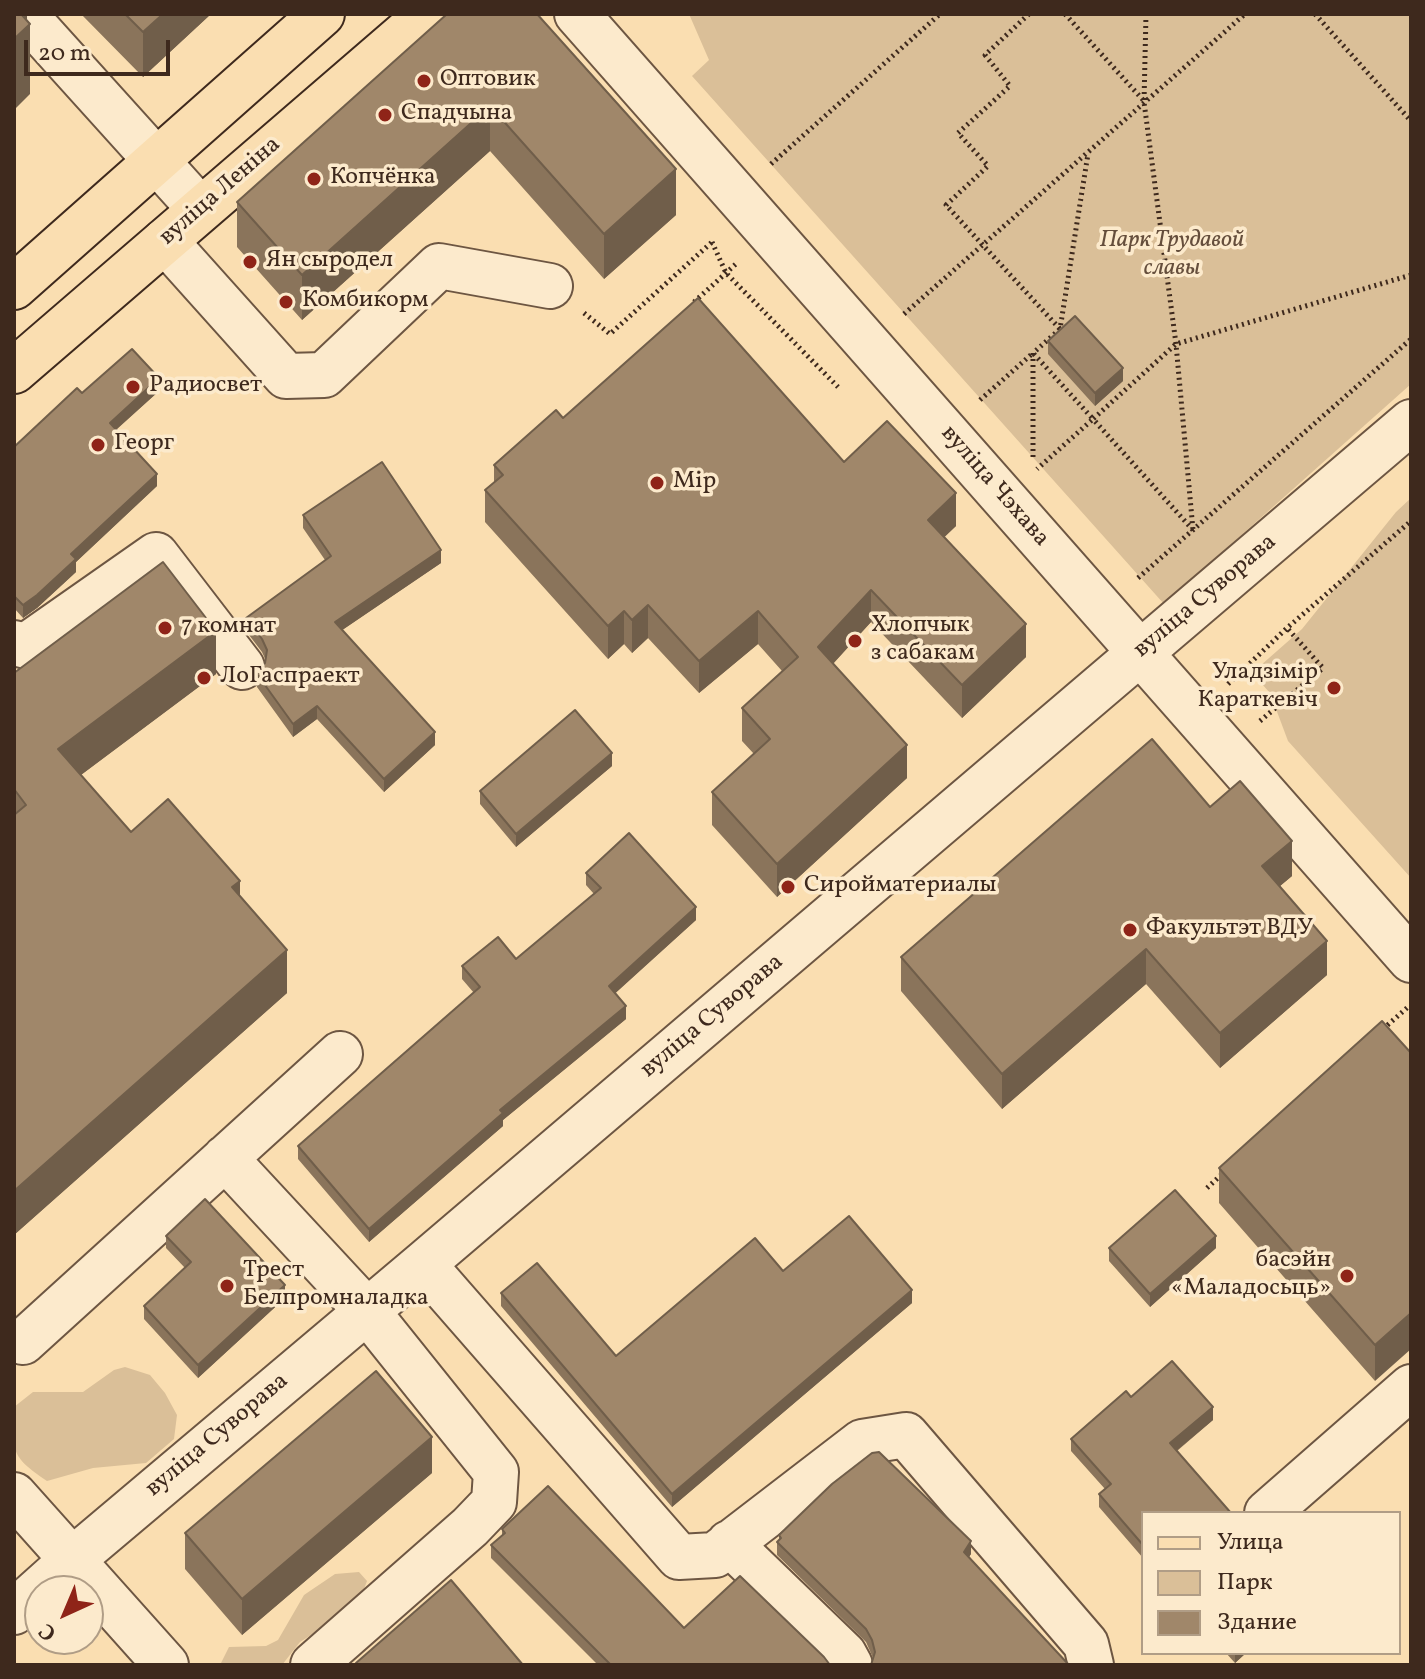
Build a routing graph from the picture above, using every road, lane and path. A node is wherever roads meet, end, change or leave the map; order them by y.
1 (24, 14) edge
2 (322, 14) edge
3 (428, 14) edge
4 (577, 14) edge
5 (940, 14) edge
6 (1029, 14) edge
7 (1065, 14) edge
8 (1146, 14) edge
9 (1245, 14) edge
10 (1315, 14) edge
11 (1144, 102) junction
12 (1411, 121) edge
13 (1088, 153) junction
14 (156, 160) junction
15 (764, 170) dead end
16 (200, 209) junction
17 (770, 232) junction
18 (165, 241) junction
19 (712, 242) dead end
20 (984, 245) junction
21 (1411, 275) edge
22 (550, 286) joint
23 (14, 287) edge
24 (692, 304) edge
25 (897, 320) dead end
26 (1060, 329) junction
27 (1411, 339) edge
28 (1176, 344) junction
29 (1033, 353) junction
30 (14, 371) edge
31 (974, 406) dead end
32 (1093, 419) junction
33 (1411, 422) edge
34 (1411, 521) edge
35 (1193, 530) junction
36 (1102, 610) junction
37 (1287, 628) junction
38 (14, 643) edge
39 (1140, 653) junction
40 (242, 667) dead end
41 (1193, 713) junction
42 (1253, 727) dead end
43 (1411, 960) edge
44 (1409, 1006) dead end
45 (1373, 1038) edge
46 (340, 1054) dead end
47 (225, 1158) junction
48 (1231, 1166) edge
49 (1207, 1188) dead end
50 (423, 1264) junction
51 (367, 1311) junction
52 (23, 1342) dead end
53 (1411, 1387) edge
54 (14, 1495) edge
55 (1269, 1511) edge
56 (729, 1543) junction
57 (72, 1560) junction
58 (14, 1612) edge
59 (166, 1665) edge
60 (313, 1665) edge
61 (850, 1665) edge
62 (1091, 1665) edge

1 - 14 street
2 - 14 main road
3 - 16 main road, вуліца Леніна
4 - 17 street, вуліца Чэхава
5 - 15 path
6 - 20 path
7 - 11 path
8 - 11 path
9 - 11 path
10 - 12 path
11 - 13 path
11 - 28 path
13 - 20 path
13 - 26 path
14 - 16 street
14 - 23 main road
16 - 18 main road, вуліца Леніна
17 - 24 path
17 - 36 street, вуліца Чэхава
18 - 22 street
18 - 30 main road, вуліца Леніна
19 - 22 path
20 - 25 path
20 - 26 path
21 - 28 path
26 - 29 path
27 - 35 path
28 - 32 path
28 - 35 path
29 - 31 path
29 - 32 path
29 - 32 path
32 - 35 path
33 - 39 street, вуліца Суворава
34 - 37 path
35 - 36 path
36 - 39 street, вуліца Чэхава
37 - 41 path
37 - 42 path
38 - 40 street
39 - 41 street, вуліца Чэхава
39 - 50 street, вуліца Суворава
41 - 43 street, вуліца Чэхава
44 - 45 path
46 - 47 street
47 - 51 street
47 - 52 street
48 - 49 path
50 - 51 street, вуліца Суворава
50 - 56 street
51 - 57 street, вуліца Суворава
51 - 60 street
53 - 55 street
54 - 57 street
56 - 61 street
56 - 62 street
57 - 58 street, вуліца Суворава
57 - 59 street

